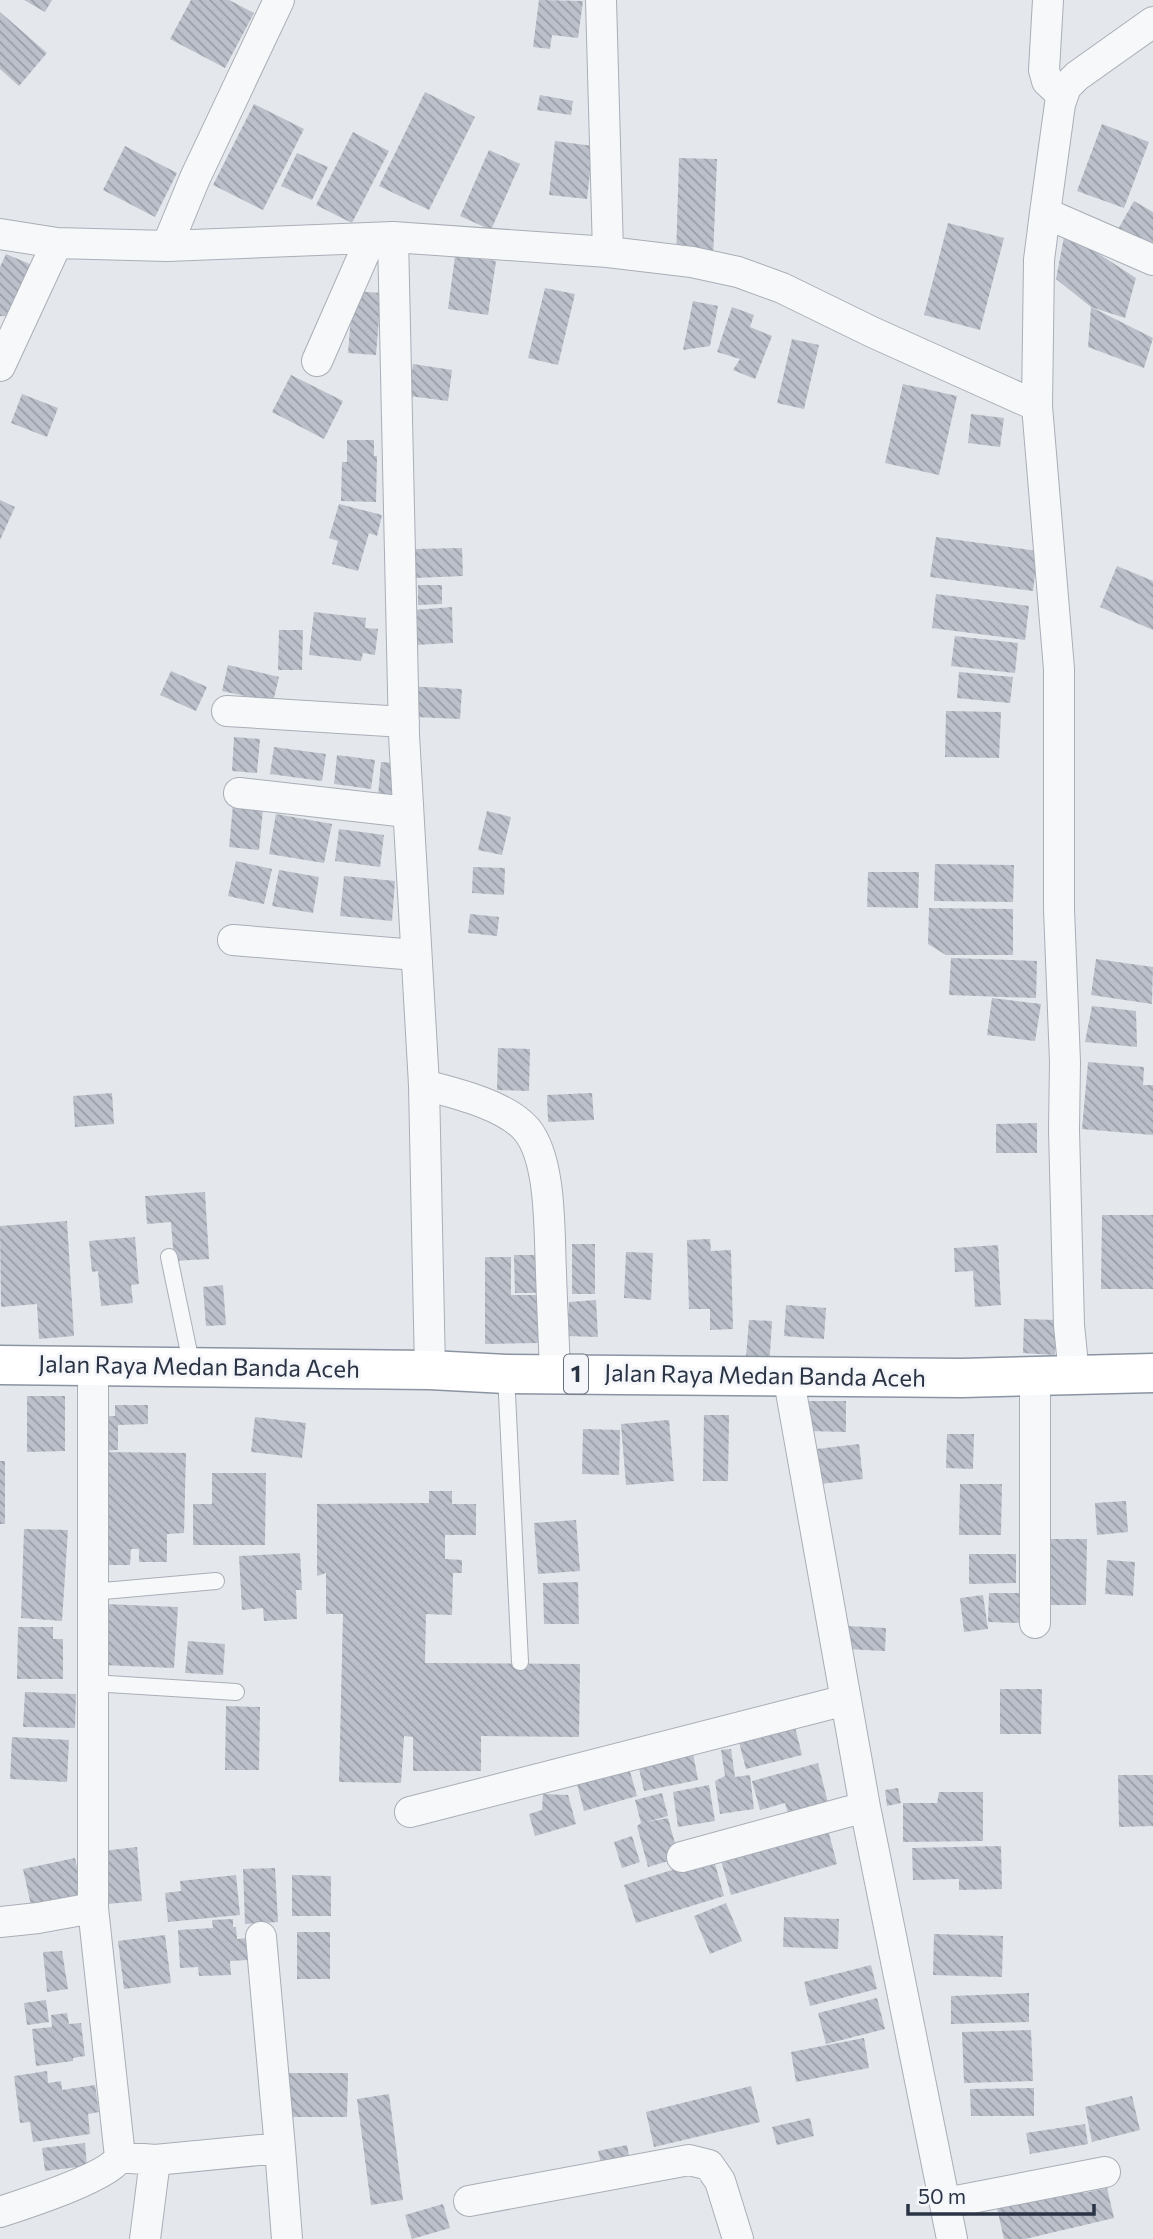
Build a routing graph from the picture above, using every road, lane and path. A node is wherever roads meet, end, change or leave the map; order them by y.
1 (279, 0) edge
2 (601, 0) edge
3 (1048, 0) edge
4 (1153, 22) edge
5 (1062, 95) junction
6 (1045, 213) junction
7 (0, 234) edge
8 (382, 238) junction
9 (57, 243) junction
10 (167, 246) junction
11 (608, 252) junction
12 (1153, 260) edge
13 (317, 360) dead end
14 (0, 366) edge
15 (1037, 407) junction
16 (227, 711) dead end
17 (404, 722) junction
18 (239, 793) dead end
19 (407, 812) junction
20 (233, 940) dead end
21 (416, 956) junction
22 (424, 1084) junction
23 (169, 1256) dead end
24 (0, 1365) edge
25 (93, 1366) junction
26 (192, 1367) junction
27 (430, 1370) junction
28 (1153, 1373) edge
29 (506, 1374) junction
30 (555, 1374) junction
31 (788, 1375) junction
32 (1074, 1375) junction
33 (1035, 1377) junction
34 (215, 1581) dead end
35 (92, 1592) junction
36 (1035, 1623) dead end
37 (520, 1662) dead end
38 (92, 1683) junction
39 (236, 1692) dead end
40 (846, 1700) junction
41 (865, 1807) junction
42 (410, 1812) dead end
43 (682, 1857) dead end
44 (93, 1908) junction
45 (0, 1922) edge
46 (261, 1937) dead end
47 (281, 2148) junction
48 (120, 2157) junction
49 (155, 2160) junction
50 (1105, 2172) dead end
51 (469, 2201) dead end
52 (946, 2203) junction
53 (0, 2212) edge
54 (145, 2239) edge
55 (287, 2239) edge
56 (738, 2239) edge
57 (952, 2239) edge

1 - 10 street
2 - 11 street
3 - 5 street
4 - 5 street
5 - 6 street
6 - 12 street
6 - 15 street
7 - 9 street
8 - 10 street
8 - 11 street
8 - 13 street
8 - 17 street
9 - 10 street
9 - 14 street
11 - 15 street
15 - 32 street
16 - 17 street
17 - 19 street
18 - 19 street
19 - 21 street
20 - 21 street
21 - 22 street
22 - 27 street
22 - 30 street
23 - 26 lane
24 - 25 highway, Jalan Raya Medan Banda Aceh / 1
25 - 26 highway, Jalan Raya Medan Banda Aceh / 1
25 - 35 street
26 - 27 highway, Jalan Raya Medan Banda Aceh / 1
27 - 29 highway, Jalan Raya Medan Banda Aceh / 1
28 - 32 highway, Jalan Raya Medan Banda Aceh / 1
29 - 30 highway, Jalan Raya Medan Banda Aceh / 1
29 - 37 lane
30 - 31 highway, Jalan Raya Medan Banda Aceh / 1
31 - 33 highway, Jalan Raya Medan Banda Aceh / 1
31 - 40 street
32 - 33 highway, Jalan Raya Medan Banda Aceh / 1
33 - 36 street
34 - 35 lane
35 - 38 street
38 - 39 lane
38 - 44 street
40 - 41 street
40 - 42 street
41 - 43 street
41 - 52 street
44 - 45 street
44 - 48 street
46 - 47 street
47 - 49 street
47 - 55 street
48 - 49 street
48 - 53 street
49 - 54 street
50 - 52 street
51 - 56 street
52 - 57 street

